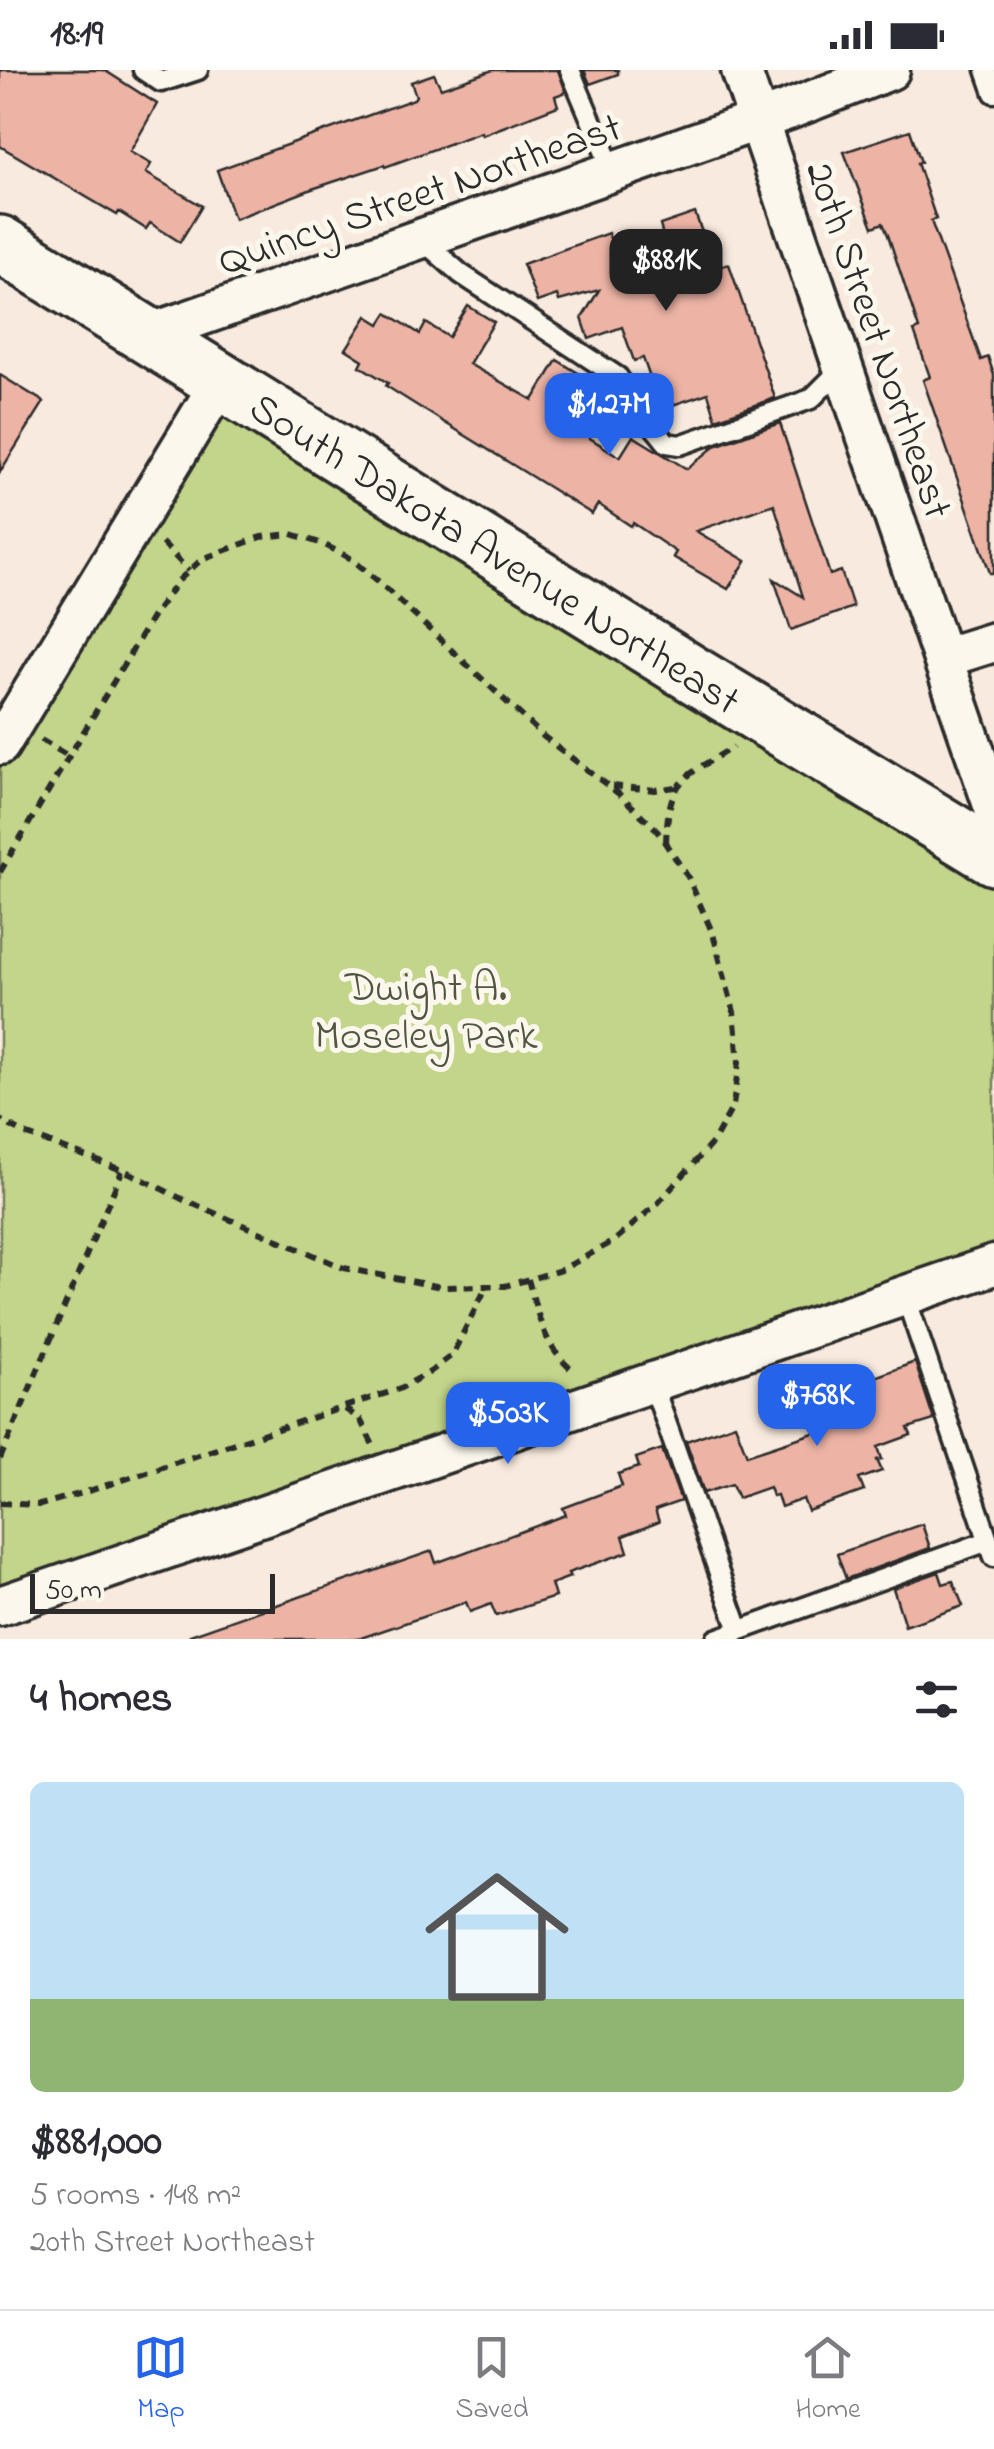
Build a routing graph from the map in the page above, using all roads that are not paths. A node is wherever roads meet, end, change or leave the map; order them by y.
1 (143, 70) edge
2 (198, 70) edge
3 (570, 70) edge
4 (741, 70) edge
5 (890, 70) edge
6 (986, 70) edge
7 (994, 92) edge
8 (758, 120) junction
9 (613, 172) junction
10 (420, 239) junction
11 (0, 244) edge
12 (146, 335) junction
13 (843, 366) junction
14 (221, 381) junction
15 (994, 642) edge
16 (943, 658) junction
17 (0, 745) edge
18 (994, 808) edge
19 (994, 857) edge
20 (994, 1265) edge
21 (905, 1295) junction
22 (652, 1382) junction
23 (991, 1549) edge
24 (0, 1606) edge
25 (739, 1630) junction
26 (716, 1639) edge

1 - 2 lane
3 - 9 lane
4 - 8 street, 20th Street Northeast
5 - 8 street, Quincy Street Northeast
6 - 7 lane
8 - 9 street, Quincy Street Northeast
8 - 13 street, 20th Street Northeast
9 - 10 street, Quincy Street Northeast
10 - 12 street, Quincy Street Northeast
10 - 13 lane
11 - 12 main road, South Dakota Avenue Northeast
12 - 14 main road, South Dakota Avenue Northeast
13 - 16 street, 20th Street Northeast
14 - 17 street
14 - 19 main road, South Dakota Avenue Northeast
15 - 16 street
16 - 18 street, 20th Street Northeast
20 - 21 street
21 - 22 street
21 - 23 lane
22 - 24 street
22 - 25 lane
23 - 25 lane
25 - 26 lane

